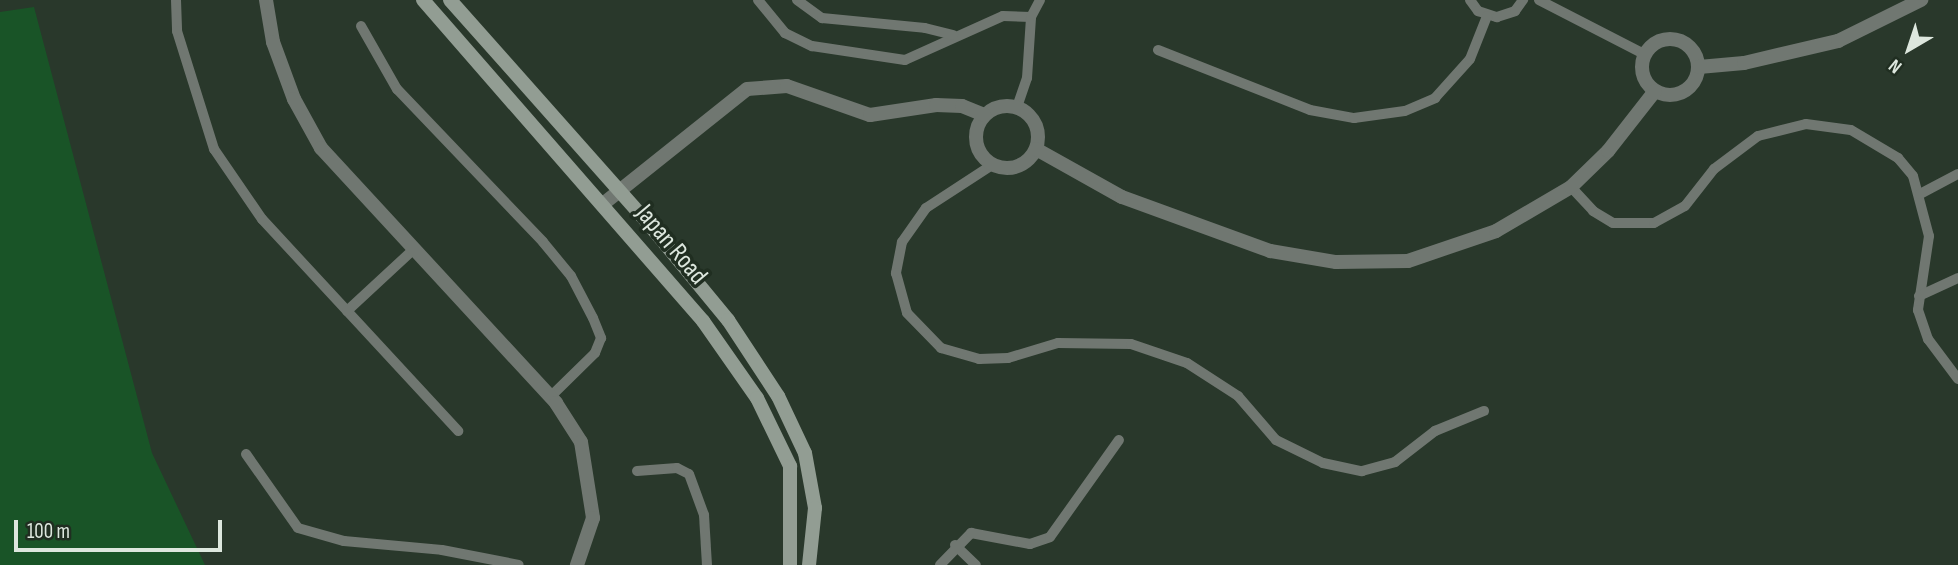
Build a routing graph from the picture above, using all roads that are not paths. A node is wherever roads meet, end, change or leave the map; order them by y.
1 (176, 0) edge
2 (265, 0) edge
3 (423, 0) edge
4 (450, 0) edge
5 (758, 0) edge
6 (797, 0) edge
7 (1040, 0) edge
8 (1470, 0) edge
9 (1523, 0) edge
10 (1539, 0) edge
11 (1921, 0) edge
12 (1487, 16) junction
13 (1031, 17) junction
14 (361, 26) dead end
15 (953, 36) junction
16 (1158, 50) dead end
17 (1644, 54) junction
18 (1699, 67) junction
19 (1655, 91) junction
20 (1017, 107) junction
21 (984, 115) junction
22 (1036, 149) junction
23 (992, 165) junction
24 (1958, 174) edge
25 (1571, 187) junction
26 (619, 191) junction
27 (1920, 194) junction
28 (603, 204) junction
29 (414, 249) junction
30 (1958, 278) edge
31 (1919, 296) junction
32 (347, 311) junction
33 (1958, 379) edge
34 (550, 397) junction
35 (1484, 411) dead end
36 (458, 431) dead end
37 (1119, 440) dead end
38 (246, 454) dead end
39 (637, 471) dead end
40 (955, 545) junction
41 (473, 560) edge
42 (519, 565) edge
43 (577, 565) edge
44 (707, 565) edge
45 (790, 565) edge
46 (809, 565) edge
47 (940, 565) edge
48 (975, 565) edge

1 - 32 street
2 - 29 street
3 - 28 main road, Japan Road
4 - 26 main road, Japan Road
5 - 15 street
6 - 15 street
7 - 13 street
8 - 12 street
9 - 12 street
10 - 17 street
11 - 18 street
12 - 16 street
13 - 15 street
13 - 20 street
14 - 34 street
17 - 18 street
17 - 19 street
18 - 19 street
19 - 25 street
20 - 21 street
20 - 22 street
21 - 23 street
21 - 26 street
22 - 23 street
22 - 25 street
23 - 35 street
24 - 27 street
25 - 27 street
26 - 28 street
26 - 46 main road, Japan Road
27 - 31 street
28 - 45 main road, Japan Road
29 - 32 street
29 - 34 street
30 - 31 street
31 - 33 street
32 - 36 street
34 - 43 street
37 - 40 street
38 - 41 street
39 - 44 street
40 - 47 street
40 - 48 street
41 - 42 street

